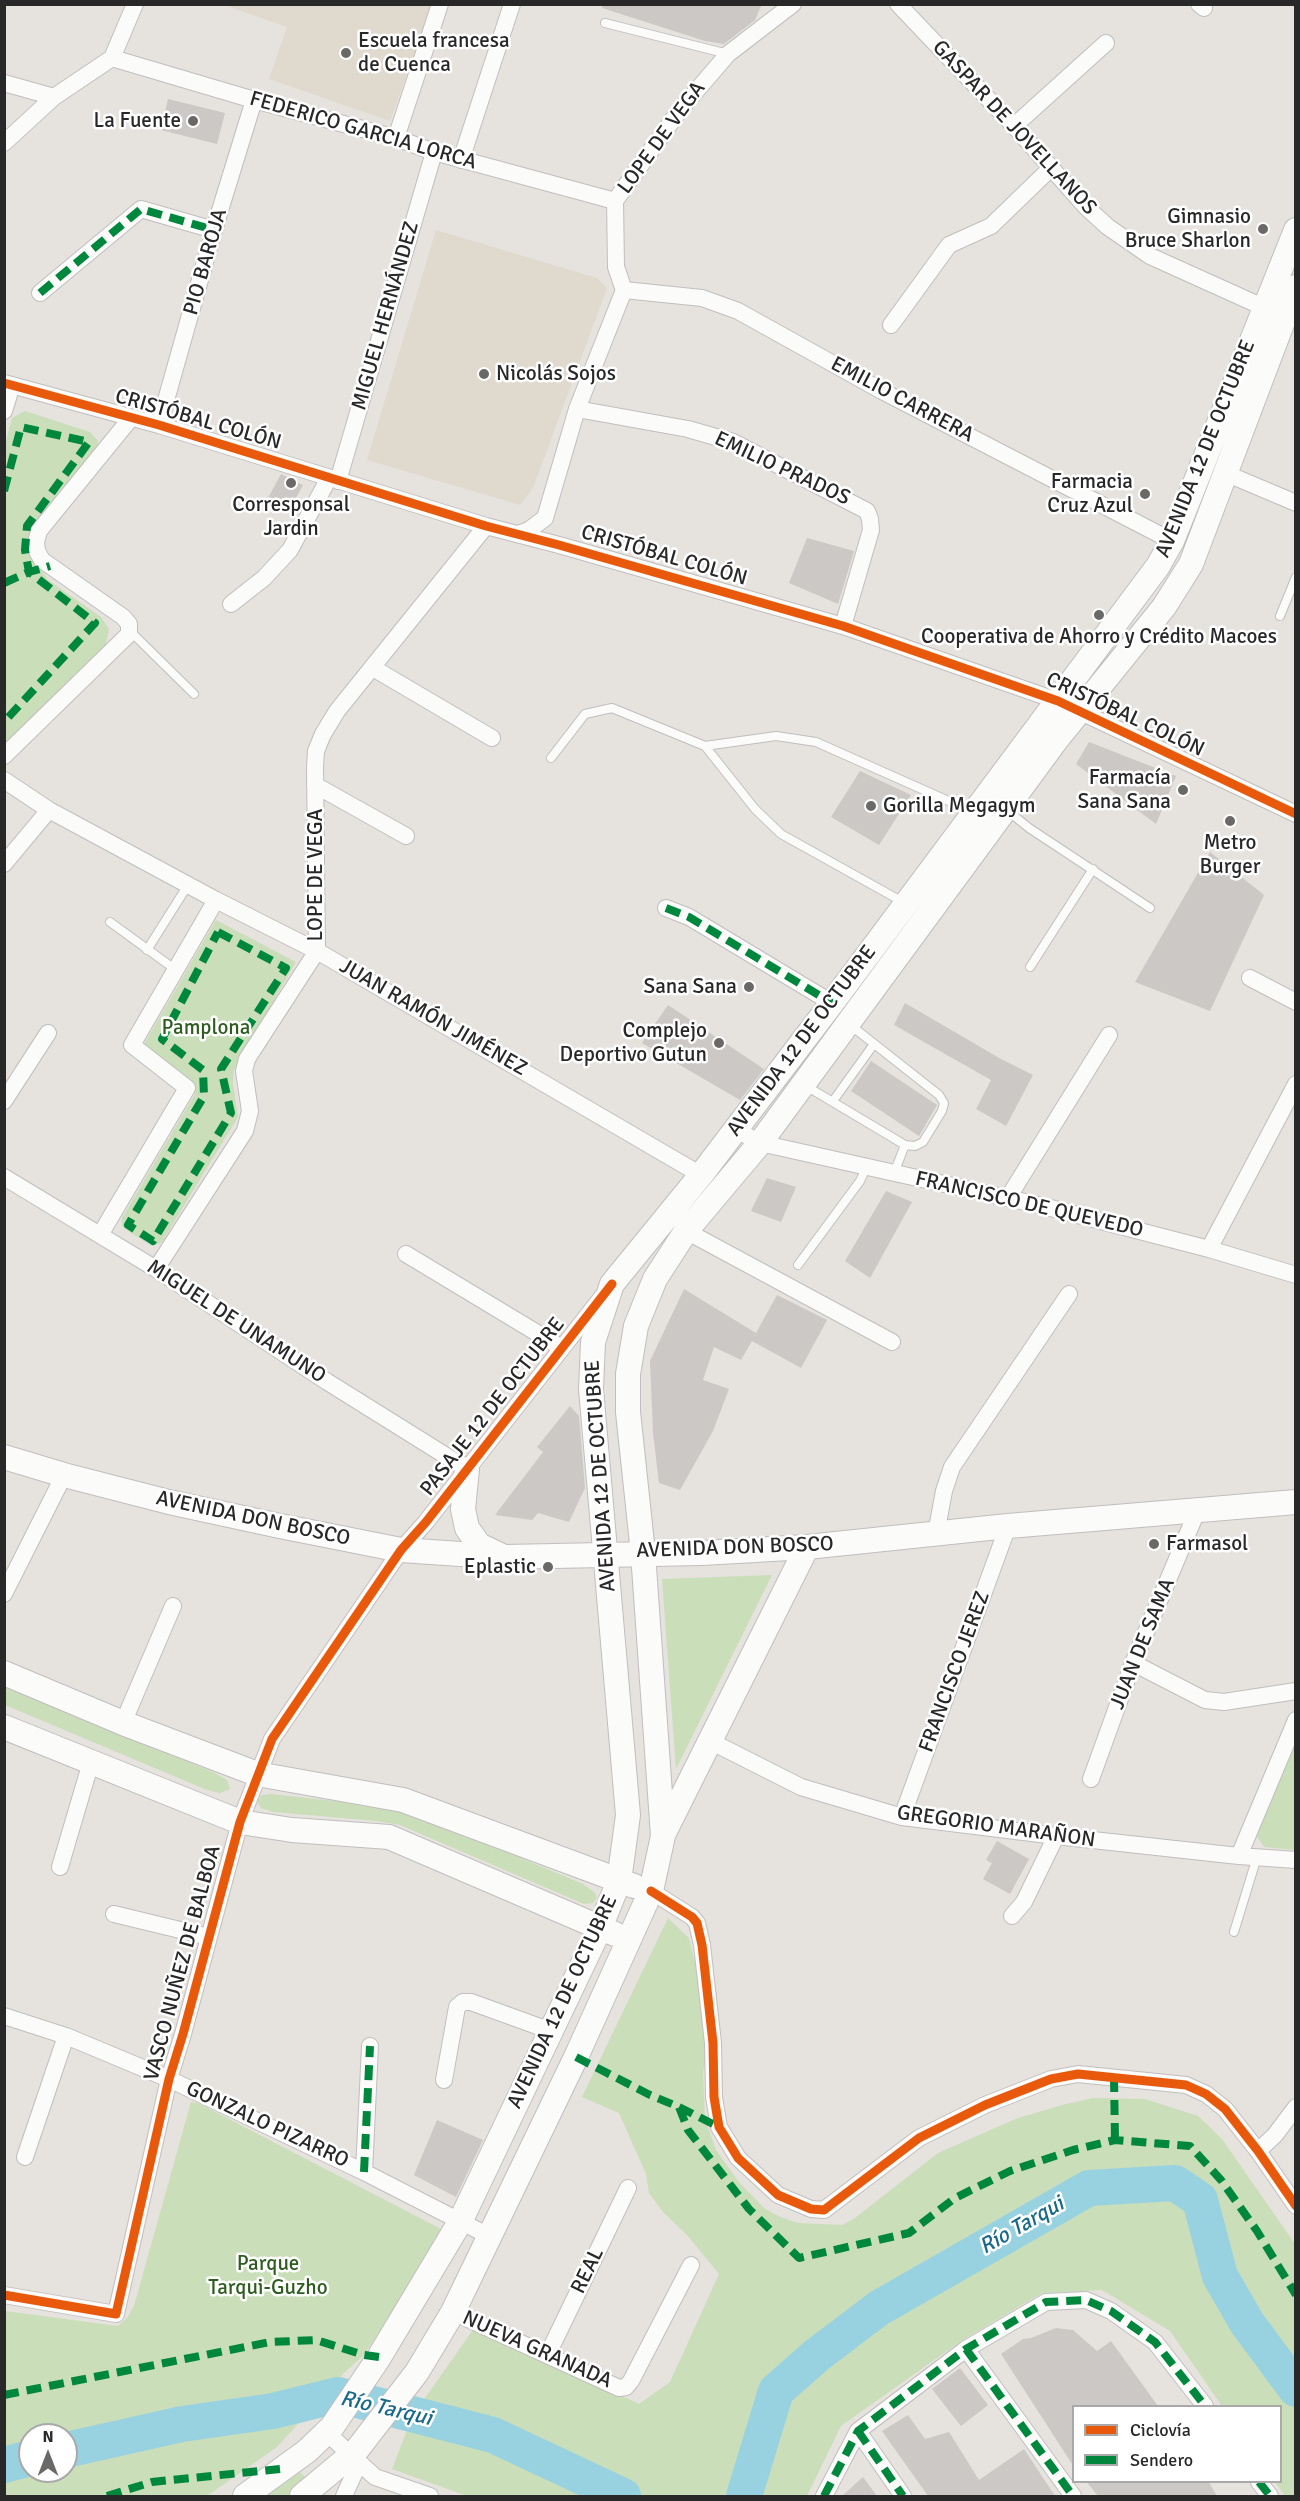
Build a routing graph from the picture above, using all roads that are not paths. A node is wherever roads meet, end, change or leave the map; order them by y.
1 (135, 4) edge
2 (440, 4) edge
3 (512, 4) edge
4 (793, 4) edge
5 (898, 4) edge
6 (605, 23) dead end
7 (1106, 43) dead end
8 (728, 54) junction
9 (112, 58) junction
10 (4, 83) edge
11 (54, 97) junction
12 (254, 100) junction
13 (1014, 126) junction
14 (396, 138) junction
15 (4, 142) edge
16 (434, 152) junction
17 (461, 160) junction
18 (1051, 168) junction
19 (615, 201) junction
20 (214, 230) junction
21 (1296, 230) edge
22 (1296, 287) edge
23 (624, 290) junction
24 (40, 293) dead end
25 (1263, 307) junction
26 (891, 325) dead end
27 (8, 384) edge
28 (577, 409) junction
29 (4, 411) edge
30 (132, 418) junction
31 (159, 425) junction
32 (1225, 473) junction
33 (333, 479) junction
34 (1296, 503) edge
35 (486, 526) junction
36 (518, 534) junction
37 (1172, 541) junction
38 (1296, 577) edge
39 (231, 604) dead end
40 (1280, 616) dead end
41 (843, 626) junction
42 (130, 631) junction
43 (373, 668) junction
44 (194, 694) dead end
45 (1069, 706) junction
46 (492, 738) dead end
47 (705, 746) junction
48 (4, 756) edge
49 (551, 758) dead end
50 (4, 780) edge
51 (315, 785) junction
52 (1006, 809) junction
53 (49, 810) junction
54 (974, 812) junction
55 (1296, 814) edge
56 (406, 836) dead end
57 (4, 864) edge
58 (1093, 869) junction
59 (188, 885) junction
60 (216, 900) junction
61 (906, 904) junction
62 (666, 908) dead end
63 (1150, 908) dead end
64 (110, 922) dead end
65 (147, 950) junction
66 (317, 951) junction
67 (1030, 967) dead end
68 (176, 970) junction
69 (1250, 978) dead end
70 (1296, 1002) edge
71 (832, 1003) junction
72 (848, 1023) junction
73 (48, 1033) dead end
74 (1109, 1035) dead end
75 (874, 1044) junction
76 (803, 1084) junction
77 (1296, 1084) edge
78 (4, 1101) edge
79 (833, 1101) junction
80 (735, 1129) junction
81 (760, 1143) junction
82 (905, 1145) junction
83 (866, 1168) junction
84 (701, 1174) junction
85 (894, 1174) junction
86 (4, 1177) edge
87 (1008, 1198) junction
88 (686, 1231) junction
89 (100, 1235) junction
90 (1209, 1249) junction
91 (406, 1254) dead end
92 (798, 1265) dead end
93 (156, 1269) junction
94 (1296, 1275) edge
95 (612, 1284) junction
96 (1069, 1294) dead end
97 (892, 1342) dead end
98 (562, 1348) junction
99 (4, 1457) edge
100 (467, 1469) junction
101 (64, 1475) junction
102 (1296, 1502) edge
103 (1198, 1509) junction
104 (1008, 1526) junction
105 (936, 1534) junction
106 (807, 1548) junction
107 (401, 1550) junction
108 (604, 1553) junction
109 (643, 1553) junction
110 (505, 1557) junction
111 (4, 1594) edge
112 (173, 1606) dead end
113 (1133, 1664) junction
114 (4, 1673) edge
115 (1296, 1691) edge
116 (1296, 1720) edge
117 (123, 1723) junction
118 (4, 1726) edge
119 (710, 1742) junction
120 (91, 1762) junction
121 (257, 1774) junction
122 (1090, 1779) dead end
123 (902, 1817) junction
124 (240, 1822) junction
125 (663, 1836) junction
126 (1056, 1836) junction
127 (1239, 1856) junction
128 (1257, 1857) junction
129 (1296, 1860) edge
130 (60, 1867) dead end
131 (619, 1881) junction
132 (651, 1891) junction
133 (114, 1914) dead end
134 (1012, 1916) dead end
135 (600, 1928) junction
136 (1234, 1932) dead end
137 (209, 1937) junction
138 (629, 1939) junction
139 (4, 2016) edge
140 (551, 2031) junction
141 (66, 2036) junction
142 (370, 2046) dead end
143 (169, 2079) junction
144 (444, 2080) dead end
145 (1296, 2107) edge
146 (1258, 2151) junction
147 (25, 2157) dead end
148 (364, 2172) junction
149 (628, 2187) dead end
150 (1296, 2206) edge
151 (460, 2222) junction
152 (489, 2236) junction
153 (691, 2265) dead end
154 (4, 2295) edge
155 (453, 2312) junction
156 (966, 2349) junction
157 (548, 2354) junction
158 (1204, 2405) edge
159 (329, 2430) junction
160 (858, 2431) junction
161 (355, 2457) junction
162 (1260, 2483) edge
163 (245, 2496) edge
164 (302, 2496) edge
165 (344, 2496) edge
166 (430, 2496) edge
167 (824, 2496) edge
168 (903, 2496) edge
169 (1073, 2496) edge
170 (1270, 2496) edge

1 - 9 street
2 - 14 street
3 - 17 street
4 - 8 street, LOPE DE VEGA
5 - 13 street, GASPAR DE JOVELLANOS
6 - 8 lane
7 - 13 street
8 - 19 street, LOPE DE VEGA
9 - 11 street
9 - 12 street, FEDERICO GARCIA LORCA
10 - 11 street
11 - 15 street
12 - 14 street, FEDERICO GARCIA LORCA
12 - 20 street, PIO BAROJA
13 - 18 street, GASPAR DE JOVELLANOS
14 - 16 street, FEDERICO GARCIA LORCA
16 - 17 street, FEDERICO GARCIA LORCA
16 - 33 street, MIGUEL HERNÁNDEZ
17 - 19 street, FEDERICO GARCIA LORCA
18 - 25 street, GASPAR DE JOVELLANOS
18 - 26 street
19 - 23 street, LOPE DE VEGA
20 - 24 street
20 - 31 street, PIO BAROJA
21 - 25 main road, AVENIDA 12 DE OCTUBRE
22 - 32 main road, AVENIDA 12 DE OCTUBRE
23 - 28 street
23 - 37 street, EMILIO CARRERA
25 - 37 main road, AVENIDA 12 DE OCTUBRE
27 - 29 street
27 - 30 street, CRISTÓBAL COLÓN
28 - 36 street
28 - 41 street, EMILIO PRADOS
30 - 31 street, CRISTÓBAL COLÓN
30 - 42 street
31 - 33 street, CRISTÓBAL COLÓN
32 - 34 street
32 - 45 main road, AVENIDA 12 DE OCTUBRE
33 - 35 street, CRISTÓBAL COLÓN
33 - 39 street, MIGUEL HERNÁNDEZ
35 - 36 street, CRISTÓBAL COLÓN
35 - 43 street, LOPE DE VEGA
36 - 41 street, CRISTÓBAL COLÓN
37 - 45 main road, AVENIDA 12 DE OCTUBRE
38 - 40 lane
41 - 45 street, CRISTÓBAL COLÓN
42 - 44 lane
42 - 48 street
43 - 46 street
43 - 51 street, LOPE DE VEGA
45 - 52 main road, AVENIDA 12 DE OCTUBRE
45 - 54 main road, AVENIDA 12 DE OCTUBRE
45 - 55 street, CRISTÓBAL COLÓN
47 - 49 lane
47 - 54 lane
47 - 61 lane
50 - 53 street, JUAN RAMÓN JIMÉNEZ
51 - 56 street
51 - 66 street, LOPE DE VEGA
52 - 58 lane
52 - 72 main road, AVENIDA 12 DE OCTUBRE
53 - 57 street
53 - 59 street, JUAN RAMÓN JIMÉNEZ
54 - 61 main road, AVENIDA 12 DE OCTUBRE
58 - 63 lane
58 - 67 lane
59 - 60 street, JUAN RAMÓN JIMÉNEZ
59 - 65 lane
60 - 66 street, JUAN RAMÓN JIMÉNEZ
60 - 68 street
61 - 71 main road, AVENIDA 12 DE OCTUBRE
62 - 71 street
64 - 65 lane
65 - 68 lane
66 - 84 street, JUAN RAMÓN JIMÉNEZ
66 - 93 street, LOPE DE VEGA
68 - 89 street
69 - 70 street
71 - 80 main road, AVENIDA 12 DE OCTUBRE
72 - 75 lane
72 - 76 main road, AVENIDA 12 DE OCTUBRE
73 - 78 street
74 - 87 street
75 - 79 lane
75 - 82 lane
76 - 79 lane
76 - 81 main road, AVENIDA 12 DE OCTUBRE
77 - 90 street
79 - 82 lane
80 - 81 street, FRANCISCO DE QUEVEDO
80 - 84 main road, AVENIDA 12 DE OCTUBRE
81 - 83 street, FRANCISCO DE QUEVEDO
81 - 88 main road, AVENIDA 12 DE OCTUBRE
82 - 85 lane
83 - 85 street, FRANCISCO DE QUEVEDO
83 - 92 lane
84 - 95 main road, AVENIDA 12 DE OCTUBRE
85 - 87 street, FRANCISCO DE QUEVEDO
86 - 89 street, MIGUEL DE UNAMUNO
87 - 90 street, FRANCISCO DE QUEVEDO
88 - 97 street
88 - 109 main road, AVENIDA 12 DE OCTUBRE
89 - 93 street, MIGUEL DE UNAMUNO
90 - 94 street, FRANCISCO DE QUEVEDO
91 - 98 street
93 - 100 street, MIGUEL DE UNAMUNO
95 - 98 street, PASAJE 12 DE OCTUBRE
95 - 108 main road, AVENIDA 12 DE OCTUBRE
96 - 105 street
98 - 100 street, PASAJE 12 DE OCTUBRE
99 - 101 main road, AVENIDA DON BOSCO
100 - 107 street, PASAJE 12 DE OCTUBRE
100 - 110 main road
101 - 107 main road, AVENIDA DON BOSCO
101 - 111 street
102 - 103 main road, AVENIDA DON BOSCO
103 - 104 main road, AVENIDA DON BOSCO
103 - 113 street, JUAN DE SAMA
104 - 105 main road, AVENIDA DON BOSCO
104 - 123 street, FRANCISCO JEREZ
105 - 106 main road, AVENIDA DON BOSCO
106 - 109 main road, AVENIDA DON BOSCO
106 - 119 main road
107 - 110 main road, AVENIDA DON BOSCO
107 - 121 street, VASCO NUÑEZ DE BALBOA
108 - 109 main road, AVENIDA DON BOSCO
108 - 110 main road, AVENIDA DON BOSCO
108 - 131 main road, AVENIDA 12 DE OCTUBRE
109 - 125 main road, AVENIDA 12 DE OCTUBRE
112 - 117 street
113 - 115 street
113 - 122 street, JUAN DE SAMA
114 - 117 main road
116 - 127 street
117 - 121 main road
118 - 120 main road
119 - 123 street, GREGORIO MARAÑON
119 - 125 main road
120 - 124 main road
120 - 130 street
121 - 124 street, VASCO NUÑEZ DE BALBOA
121 - 131 main road
123 - 126 street, GREGORIO MARAÑON
124 - 135 main road
124 - 137 street, VASCO NUÑEZ DE BALBOA
125 - 132 main road, AVENIDA 12 DE OCTUBRE
126 - 127 street, GREGORIO MARAÑON
126 - 134 street
127 - 128 street, GREGORIO MARAÑON
128 - 129 street, GREGORIO MARAÑON
128 - 136 lane
131 - 132 main road
131 - 135 main road, AVENIDA 12 DE OCTUBRE
132 - 138 main road, AVENIDA 12 DE OCTUBRE
132 - 146 street
133 - 137 street
135 - 138 main road
135 - 140 main road, AVENIDA 12 DE OCTUBRE
137 - 143 street, VASCO NUÑEZ DE BALBOA
138 - 152 main road, AVENIDA 12 DE OCTUBRE
139 - 141 street, GONZALO PIZARRO
140 - 144 street
140 - 151 main road, AVENIDA 12 DE OCTUBRE
141 - 143 street, GONZALO PIZARRO
141 - 147 street
142 - 148 street
143 - 148 street, GONZALO PIZARRO
143 - 154 street, VASCO NUÑEZ DE BALBOA
145 - 146 street
146 - 150 street
148 - 151 street, GONZALO PIZARRO
149 - 157 street, REAL
151 - 152 street, GONZALO PIZARRO
151 - 159 main road, AVENIDA 12 DE OCTUBRE
152 - 155 main road, AVENIDA 12 DE OCTUBRE
153 - 157 street, NUEVA GRANADA
155 - 157 street, NUEVA GRANADA
155 - 161 main road, AVENIDA 12 DE OCTUBRE
156 - 158 street
156 - 160 street
156 - 169 street
159 - 161 street
159 - 163 main road, AVENIDA 12 DE OCTUBRE
160 - 167 street
160 - 168 street
161 - 164 main road, AVENIDA 12 DE OCTUBRE
161 - 165 street
161 - 166 street
162 - 170 street

